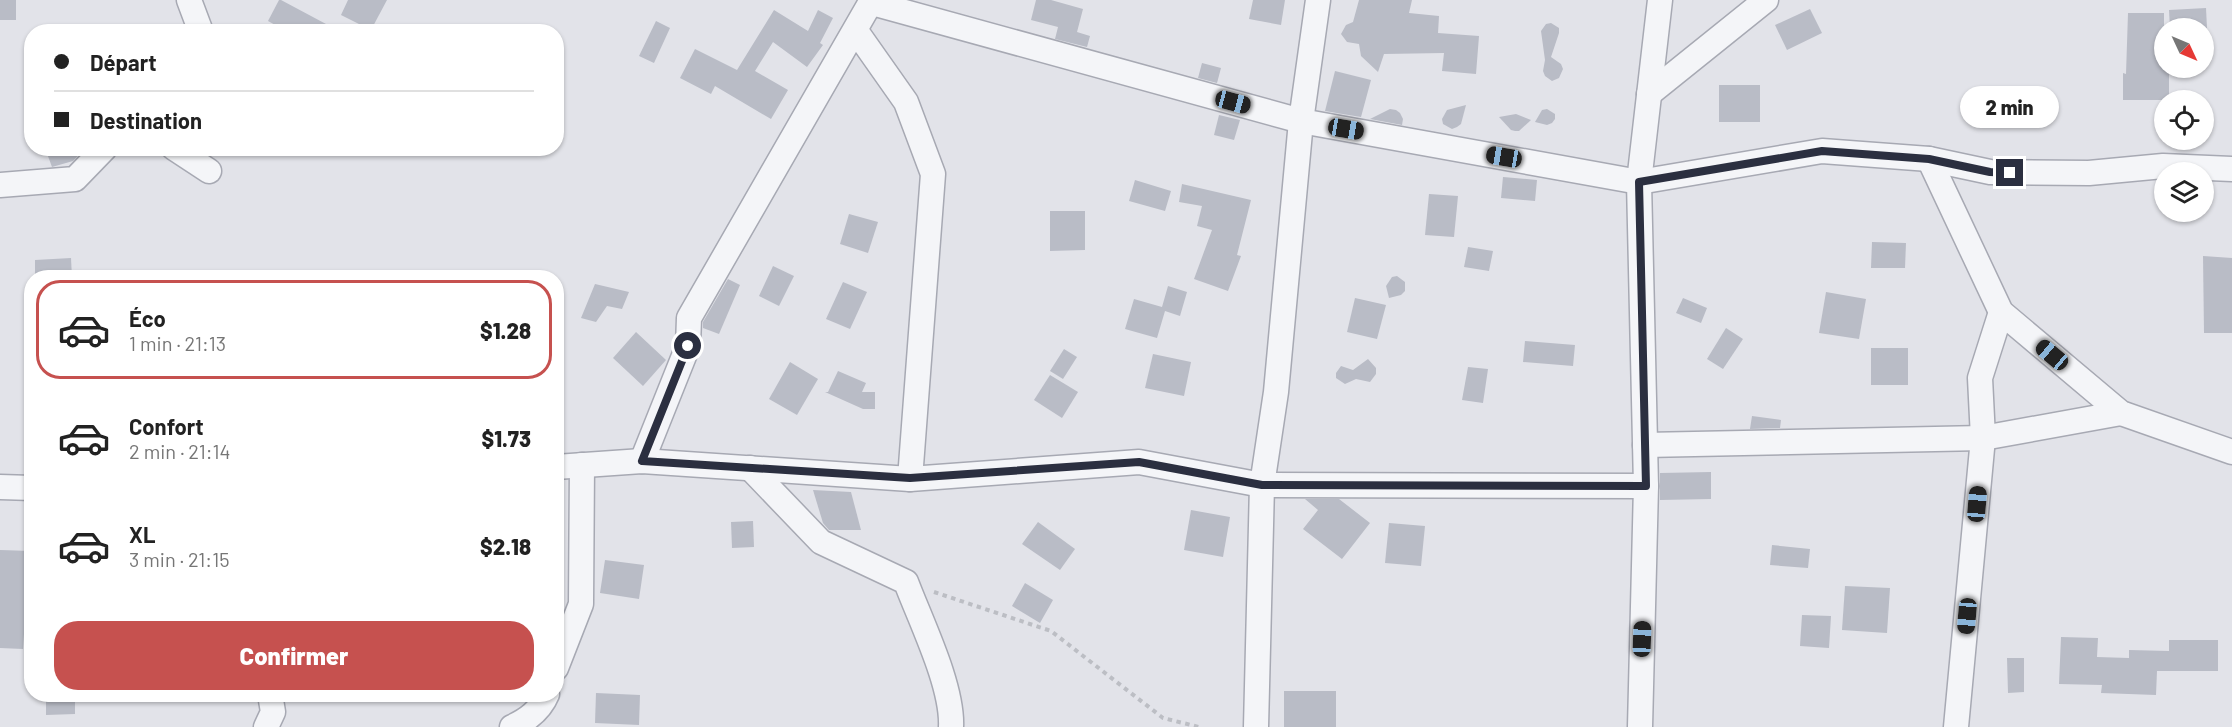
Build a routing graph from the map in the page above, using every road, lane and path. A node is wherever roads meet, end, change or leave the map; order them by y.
1 (189, 0) edge
2 (1318, 0) edge
3 (1660, 0) edge
4 (1766, 0) edge
5 (872, 2) edge
6 (198, 24) edge
7 (856, 31) junction
8 (1649, 94) junction
9 (1301, 121) junction
10 (98, 156) edge
11 (186, 156) edge
12 (207, 156) edge
13 (1929, 159) junction
14 (2232, 169) edge
15 (1639, 182) junction
16 (0, 185) edge
17 (2001, 312) junction
18 (2121, 413) junction
19 (1983, 438) junction
20 (1645, 445) junction
21 (2232, 452) edge
22 (642, 461) junction
23 (582, 465) junction
24 (564, 466) edge
25 (750, 468) junction
26 (910, 478) junction
27 (1262, 485) junction
28 (0, 486) edge
29 (1646, 486) junction
30 (24, 488) edge
31 (906, 582) junction
32 (564, 648) edge
33 (271, 702) edge
34 (544, 702) edge
35 (266, 727) edge
36 (512, 727) edge
37 (951, 727) edge
38 (1198, 727) edge
39 (1256, 727) edge
40 (1640, 727) edge
41 (1956, 727) edge

1 - 6 street
2 - 9 street
3 - 8 street
4 - 8 street
5 - 7 street
5 - 9 street
7 - 22 street
7 - 26 street
8 - 15 street
9 - 15 street
9 - 27 street
10 - 16 street
11 - 12 street
13 - 14 street
13 - 15 street
13 - 17 street
15 - 20 street
17 - 18 street
17 - 19 street
18 - 19 street
18 - 21 street
19 - 20 street
19 - 41 street
20 - 29 street
22 - 23 street
22 - 25 street
23 - 24 street
23 - 32 street
25 - 26 street
25 - 31 street
26 - 27 street
27 - 29 street
27 - 39 street
28 - 30 street
29 - 40 street
31 - 37 street
31 - 38 path
33 - 35 street
34 - 36 street

